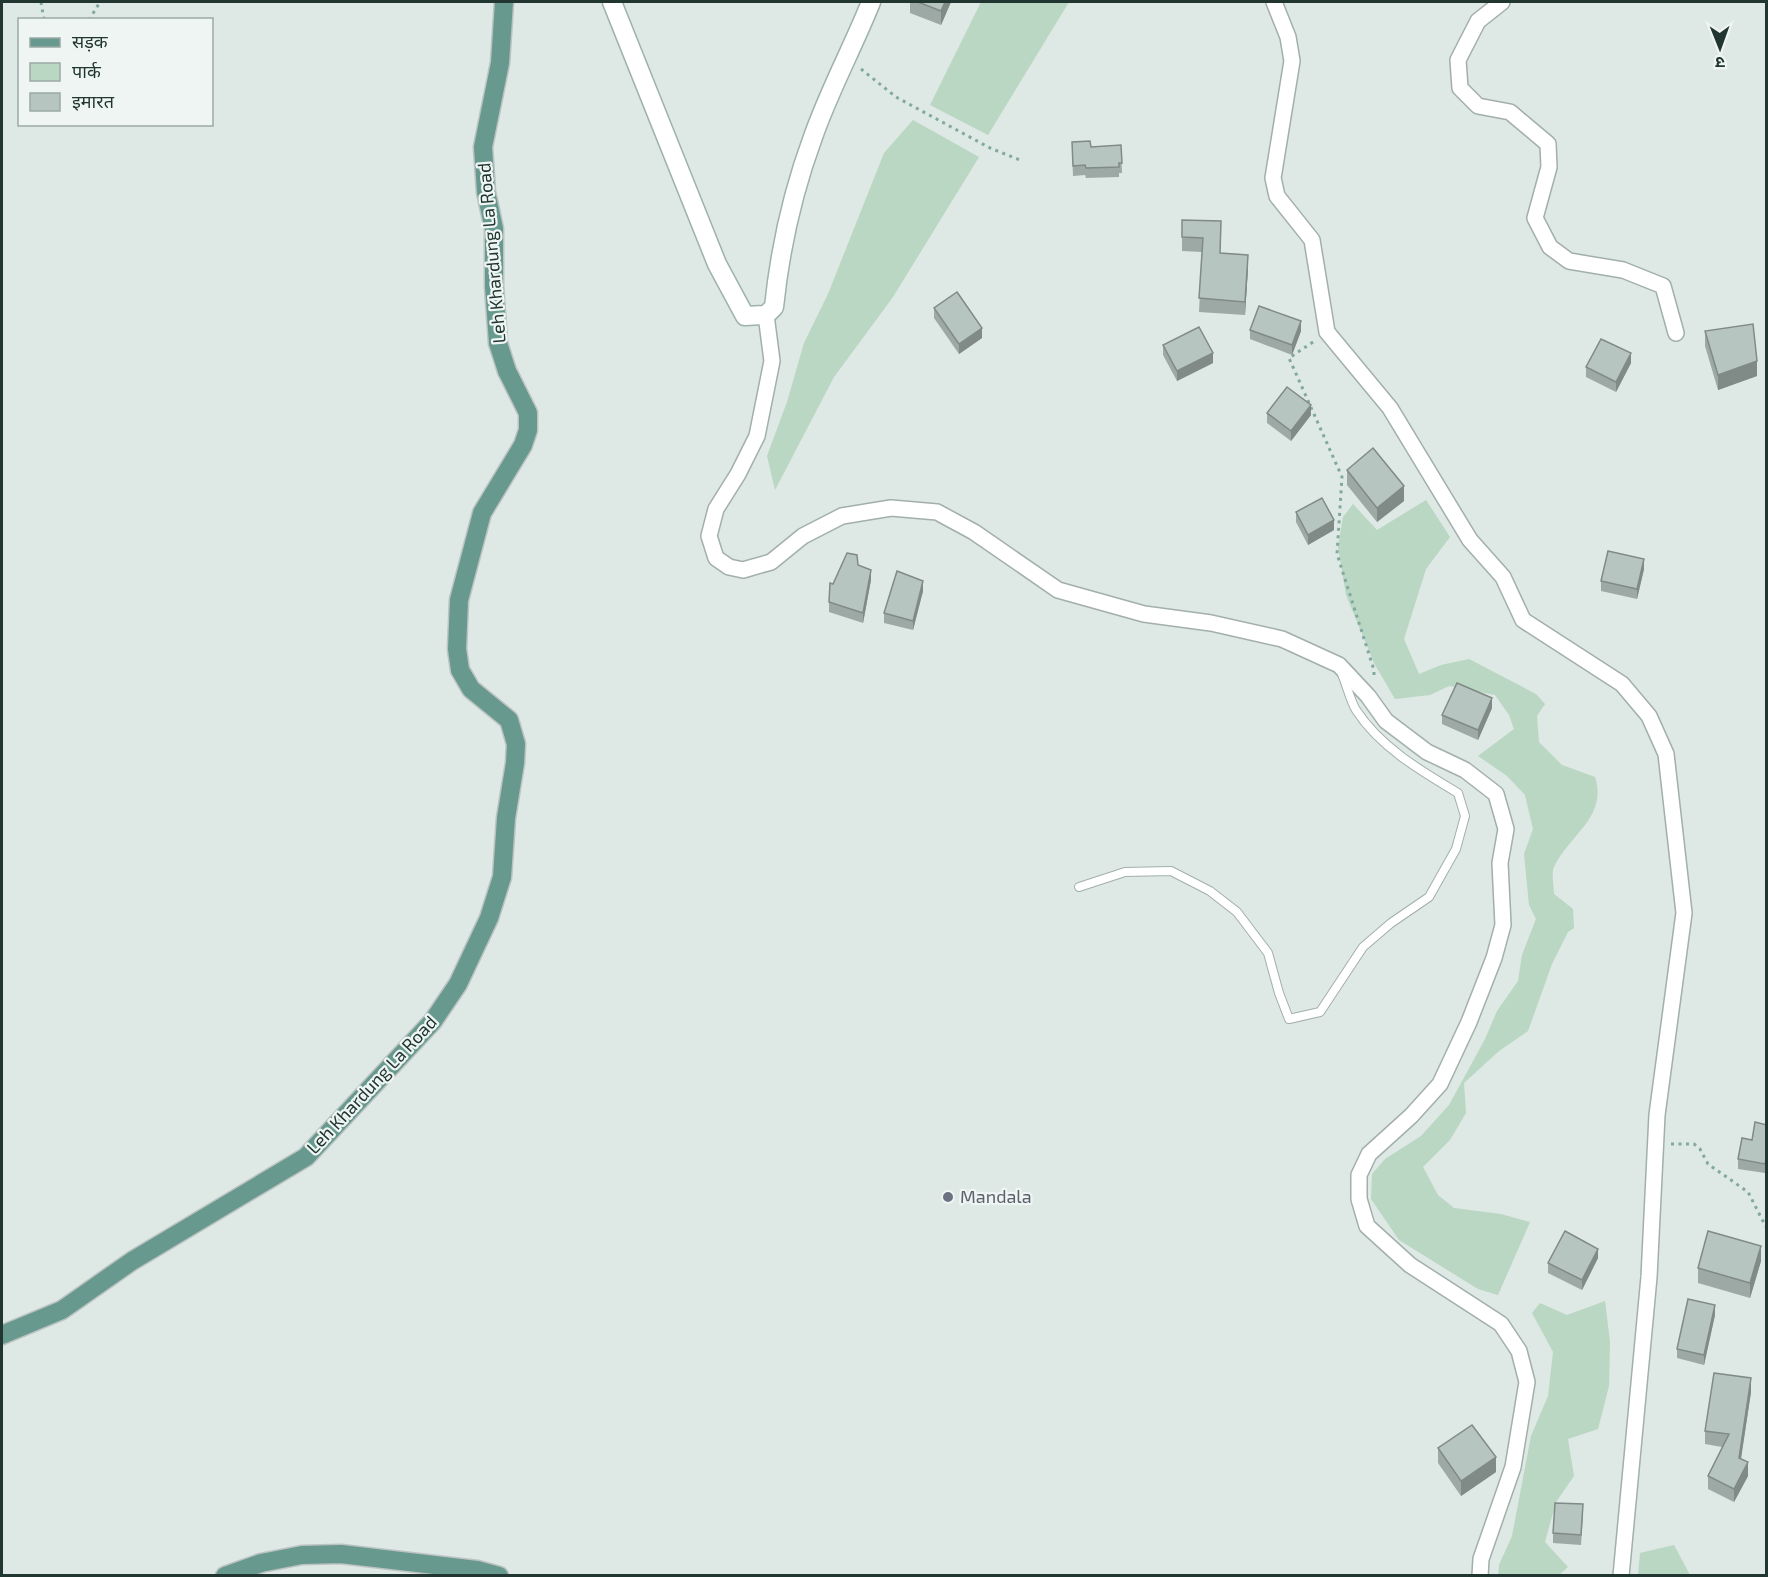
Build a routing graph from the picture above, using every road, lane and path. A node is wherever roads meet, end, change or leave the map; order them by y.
1 (41, 2) edge
2 (100, 2) edge
3 (504, 2) edge
4 (612, 2) edge
5 (871, 2) edge
6 (1274, 2) edge
7 (1502, 2) edge
8 (44, 18) edge
9 (90, 18) edge
10 (848, 59) junction
11 (1020, 160) dead end
12 (766, 315) junction
13 (1327, 332) junction
14 (1676, 333) dead end
15 (1339, 665) junction
16 (1373, 703) junction
17 (1079, 887) dead end
18 (1655, 1144) junction
19 (1767, 1227) edge
20 (2, 1335) edge
21 (225, 1575) edge
22 (499, 1575) edge
23 (1480, 1575) edge
24 (1621, 1575) edge

1 - 8 path
2 - 9 path
3 - 20 main road, Leh Khardung La Road
4 - 12 street
5 - 10 street
6 - 13 street
7 - 14 street
10 - 11 path
10 - 12 street
12 - 15 street
13 - 16 path
13 - 18 street
15 - 16 street
15 - 17 lane
16 - 23 street
18 - 19 path
18 - 24 street
21 - 22 main road

